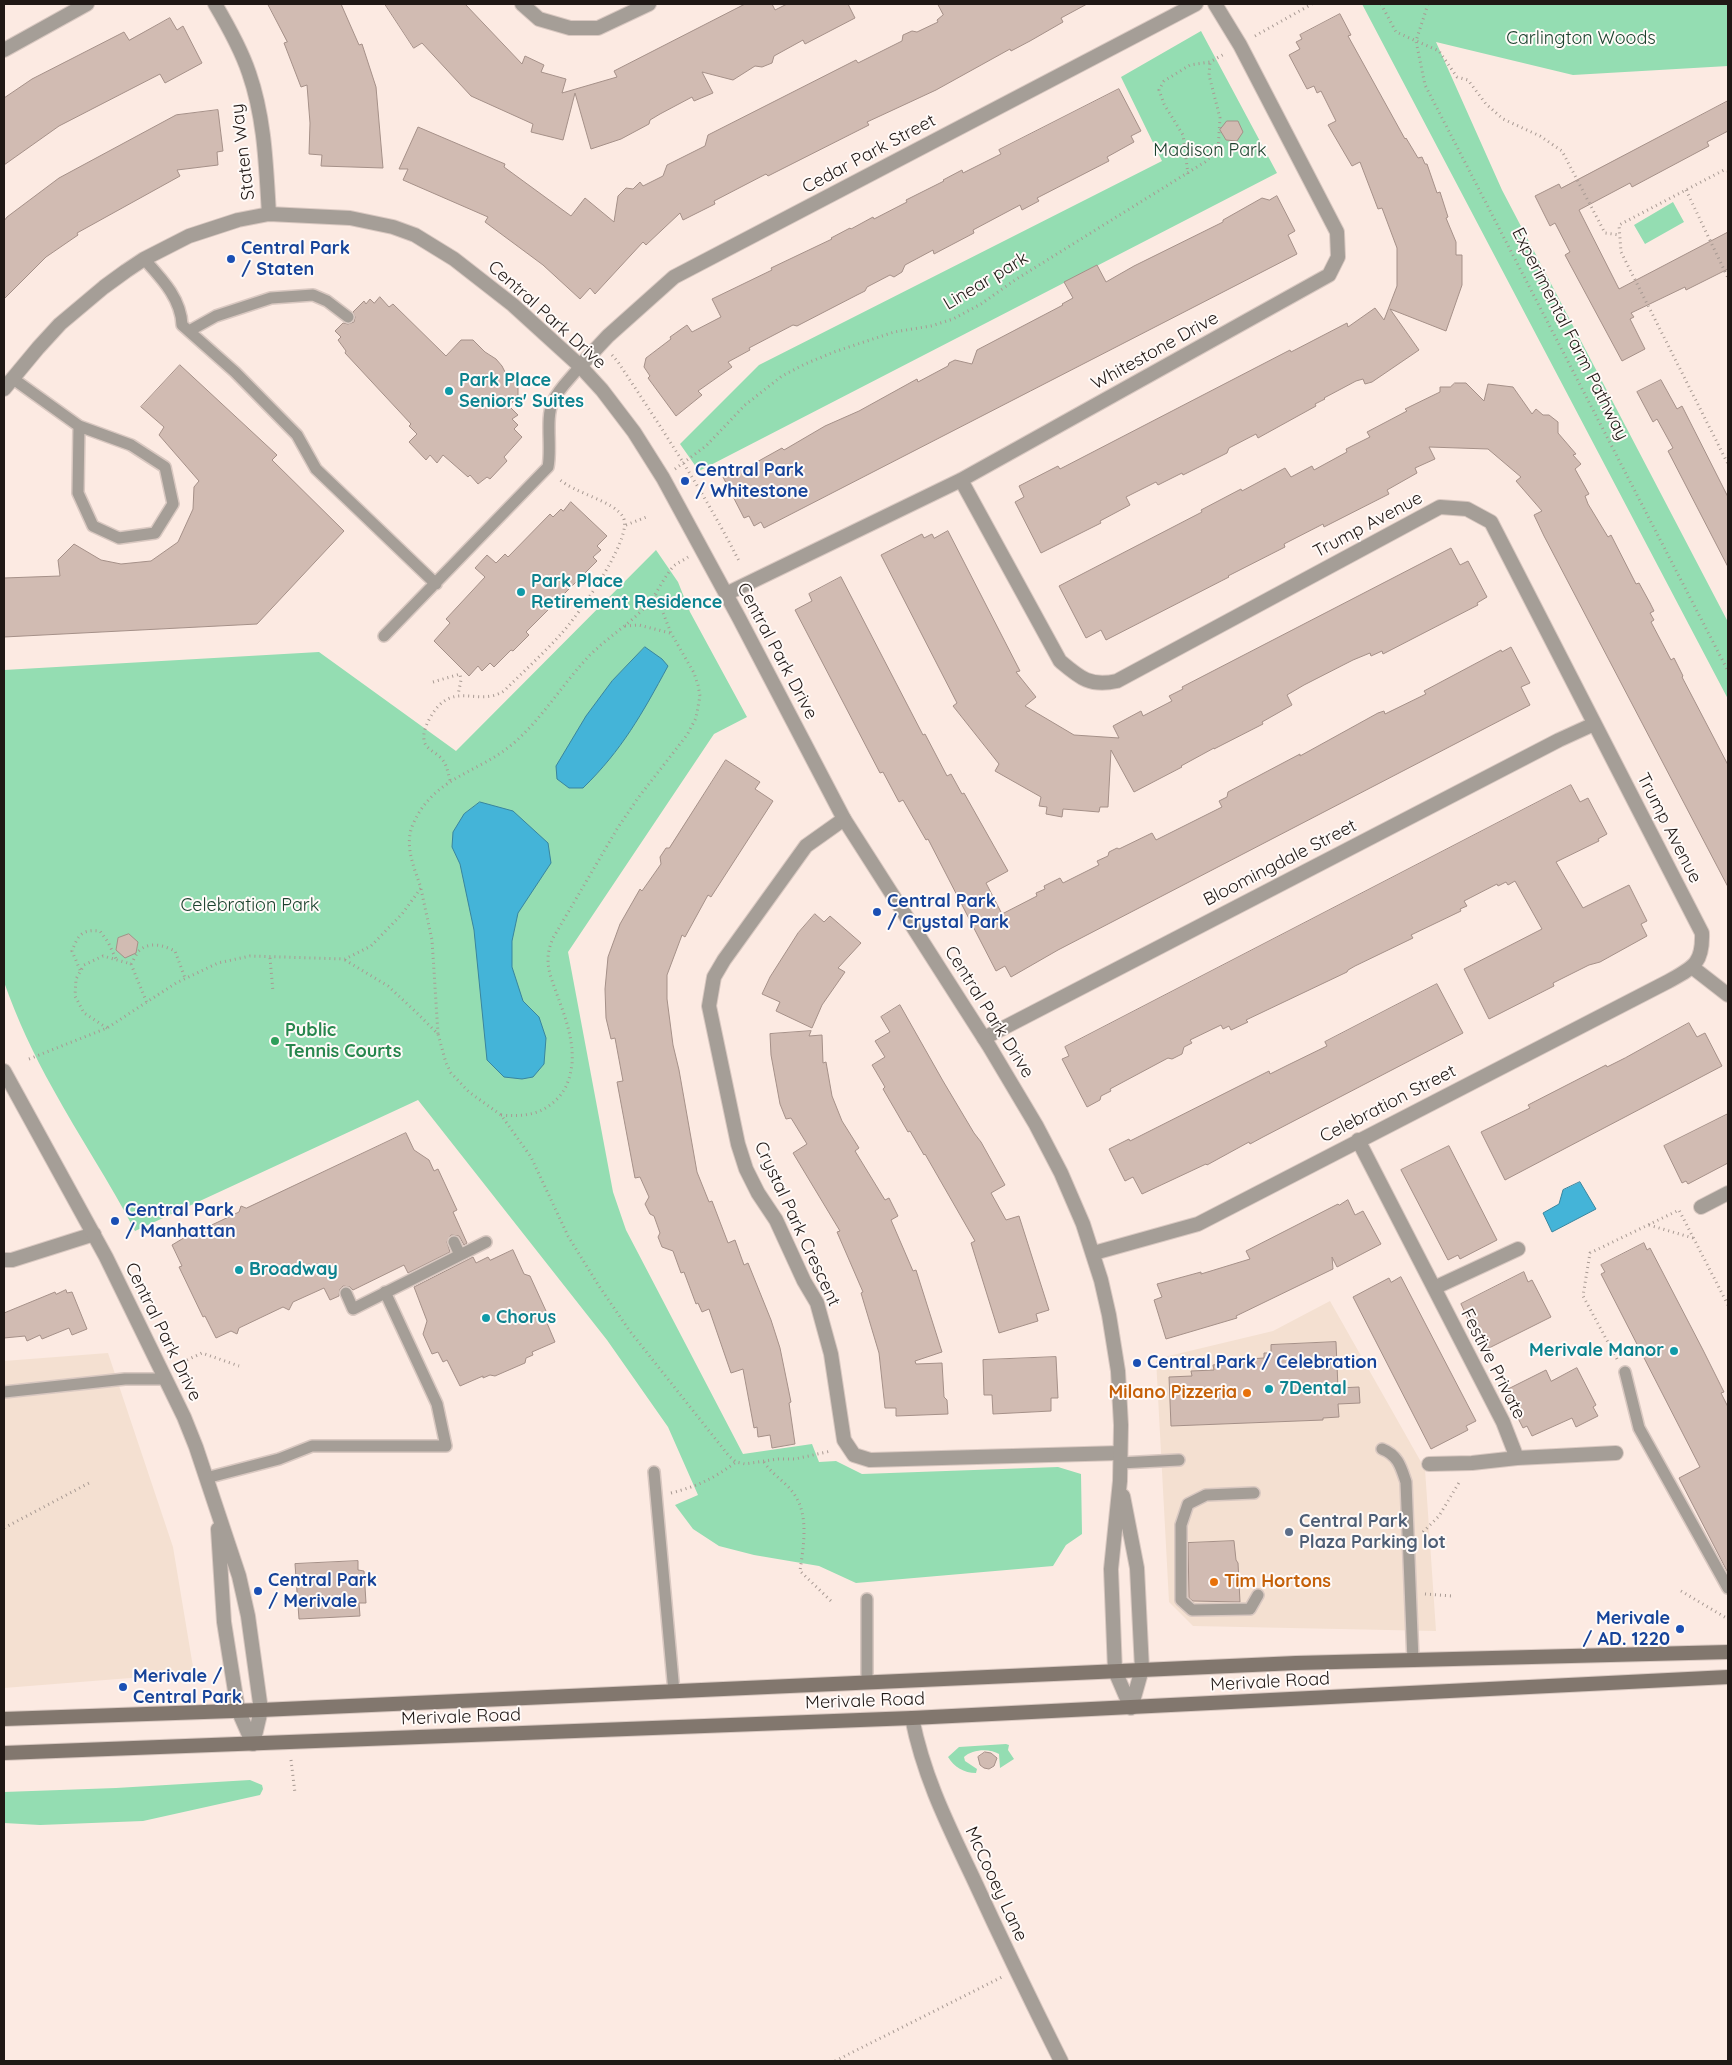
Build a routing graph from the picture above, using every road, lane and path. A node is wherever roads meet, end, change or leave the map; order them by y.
1 (86, 4) edge
2 (215, 4) edge
3 (522, 4) edge
4 (649, 4) edge
5 (1196, 4) edge
6 (1215, 4) edge
7 (1312, 4) edge
8 (1381, 4) edge
9 (1428, 4) edge
10 (1416, 41) junction
11 (1240, 45) junction
12 (4, 50) edge
13 (1210, 62) junction
14 (1728, 171) edge
15 (1188, 174) junction
16 (1686, 190) junction
17 (269, 214) junction
18 (1620, 235) junction
19 (144, 259) junction
20 (1728, 278) edge
21 (348, 317) dead end
22 (189, 331) junction
23 (601, 343) junction
24 (580, 366) junction
25 (8, 384) edge
26 (79, 426) junction
27 (1728, 453) edge
28 (1724, 455) junction
29 (684, 462) junction
30 (1728, 464) edge
31 (548, 467) junction
32 (663, 478) junction
33 (961, 480) junction
34 (649, 516) dead end
35 (626, 525) junction
36 (701, 550) junction
37 (739, 561) dead end
38 (436, 584) junction
39 (726, 594) junction
40 (656, 595) junction
41 (625, 626) junction
42 (671, 633) junction
43 (384, 636) dead end
44 (1728, 671) edge
45 (433, 682) dead end
46 (458, 696) junction
47 (1594, 724) junction
48 (450, 780) junction
49 (844, 819) junction
50 (420, 888) junction
51 (270, 958) junction
52 (116, 959) junction
53 (345, 959) junction
54 (131, 964) junction
55 (1692, 968) junction
56 (80, 971) junction
57 (185, 978) junction
58 (273, 992) dead end
59 (1728, 995) edge
60 (147, 1003) junction
61 (107, 1028) junction
62 (438, 1034) junction
63 (984, 1038) junction
64 (29, 1059) dead end
65 (4, 1071) edge
66 (501, 1115) junction
67 (1358, 1140) junction
68 (1728, 1193) edge
69 (1701, 1207) dead end
70 (1649, 1225) junction
71 (94, 1234) junction
72 (1693, 1238) junction
73 (454, 1242) dead end
74 (486, 1242) dead end
75 (1518, 1249) dead end
76 (1094, 1253) junction
77 (460, 1255) junction
78 (4, 1260) edge
79 (1434, 1288) junction
80 (385, 1292) junction
81 (346, 1293) dead end
82 (1728, 1306) edge
83 (186, 1360) dead end
84 (239, 1366) dead end
85 (1625, 1372) joint
86 (165, 1379) junction
87 (4, 1392) edge
88 (848, 1449) junction
89 (1382, 1449) dead end
90 (1616, 1453) dead end
91 (1120, 1458) junction
92 (1517, 1458) junction
93 (1180, 1460) dead end
94 (764, 1461) junction
95 (736, 1462) junction
96 (1472, 1463) junction
97 (1429, 1464) dead end
98 (654, 1472) dead end
99 (206, 1478) junction
100 (1120, 1481) junction
101 (89, 1483) dead end
102 (1254, 1493) dead end
103 (656, 1498) junction
104 (216, 1510) junction
105 (4, 1528) edge
106 (1408, 1538) junction
107 (1728, 1588) edge
108 (1681, 1591) dead end
109 (1410, 1593) junction
110 (1258, 1595) dead end
111 (1452, 1596) dead end
112 (867, 1599) dead end
113 (831, 1601) dead end
114 (1728, 1619) edge
115 (1728, 1652) edge
116 (1413, 1661) junction
117 (1142, 1670) junction
118 (1115, 1671) junction
119 (1728, 1677) edge
120 (867, 1683) junction
121 (674, 1692) junction
122 (1131, 1708) junction
123 (238, 1710) junction
124 (261, 1710) junction
125 (912, 1718) junction
126 (4, 1719) edge
127 (253, 1744) junction
128 (4, 1754) edge
129 (291, 1760) dead end
130 (295, 1793) dead end
131 (1016, 1970) junction
132 (836, 2061) edge
133 (1061, 2061) edge

1 - 12 street
2 - 17 street, Staten Way
3 - 4 street
5 - 23 street, Cedar Park Street
6 - 11 street, Whitestone Drive
7 - 11 path
8 - 10 path
9 - 10 path, Experimental Farm Pathway
10 - 18 path
10 - 44 path, Experimental Farm Pathway
11 - 13 path
11 - 33 street, Whitestone Drive
13 - 15 path, Linear park
13 - 15 path
14 - 16 path
15 - 29 path, Linear park
16 - 18 path
16 - 20 path
17 - 19 street, Central Park Drive
17 - 24 street, Central Park Drive
18 - 28 path
19 - 22 lane
19 - 25 street, Central Park Drive
21 - 22 lane
22 - 38 lane
23 - 24 street, Cedar Park Street
23 - 29 path
24 - 31 lane
24 - 32 street, Central Park Drive
25 - 26 lane
26 - 26 lane
27 - 28 path
28 - 30 path
29 - 32 path, Linear park
29 - 37 path
31 - 35 path
31 - 38 lane
32 - 36 street, Central Park Drive
33 - 39 street, Whitestone Drive
33 - 47 street, Trump Avenue
34 - 35 path
35 - 46 path
36 - 39 street, Central Park Drive
36 - 40 path
38 - 43 lane
39 - 49 street, Central Park Drive
40 - 41 path
40 - 42 path
41 - 42 path
41 - 48 path
42 - 66 path
45 - 46 path
46 - 48 path
47 - 55 street, Trump Avenue
47 - 63 street, Bloomingdale Street
48 - 50 path
49 - 63 street, Central Park Drive
49 - 88 street, Crystal Park Crescent
50 - 53 path
50 - 62 path
51 - 53 path
51 - 57 path
51 - 58 path
52 - 54 path
52 - 56 path
52 - 56 path
53 - 62 path
54 - 57 path
54 - 60 path
55 - 59 street
55 - 67 street, Celebration Street
56 - 61 path
57 - 60 path
60 - 61 path
61 - 64 path
62 - 66 path
63 - 76 street, Central Park Drive
65 - 71 street, Central Park Drive
66 - 95 path
67 - 76 street, Celebration Street
67 - 79 street, Festive Private
68 - 69 street
70 - 72 path
70 - 72 path
70 - 85 path
71 - 78 street
71 - 86 street, Central Park Drive
72 - 82 path
73 - 77 lane
74 - 77 lane
75 - 79 street
76 - 91 street, Central Park Drive
77 - 80 lane
79 - 92 street, Festive Private
80 - 81 lane
80 - 99 lane
83 - 84 path
85 - 107 lane
86 - 87 lane
86 - 99 street, Central Park Drive
88 - 91 street
88 - 94 path
89 - 106 lane
90 - 92 street
91 - 93 lane
91 - 100 street, Central Park Drive
92 - 96 street
94 - 95 path
94 - 113 path
95 - 103 path
96 - 97 street
96 - 106 path
98 - 103 lane
99 - 104 street, Central Park Drive
100 - 117 street, Central Park Drive
100 - 118 street, Central Park Drive
101 - 105 path
102 - 110 lane
103 - 121 lane
104 - 123 street, Central Park Drive
104 - 124 street, Central Park Drive
106 - 109 lane
108 - 114 path
109 - 111 path
109 - 116 lane
112 - 120 lane
115 - 116 main road, Merivale Road
116 - 117 main road, Merivale Road
117 - 118 main road, Merivale Road
117 - 122 street, Central Park Drive
118 - 120 main road, Merivale Road
118 - 122 street, Central Park Drive
119 - 122 main road, Merivale Road
120 - 121 main road, Merivale Road
121 - 124 main road, Merivale Road
122 - 125 main road, Merivale Road
123 - 124 main road, Merivale Road
123 - 126 main road, Merivale Road
123 - 127 street, Central Park Drive
124 - 127 street, Central Park Drive
125 - 127 main road, Merivale Road
125 - 131 street, McCooey Lane
127 - 128 main road, Merivale Road
129 - 130 path
131 - 132 path
131 - 133 street, McCooey Lane

